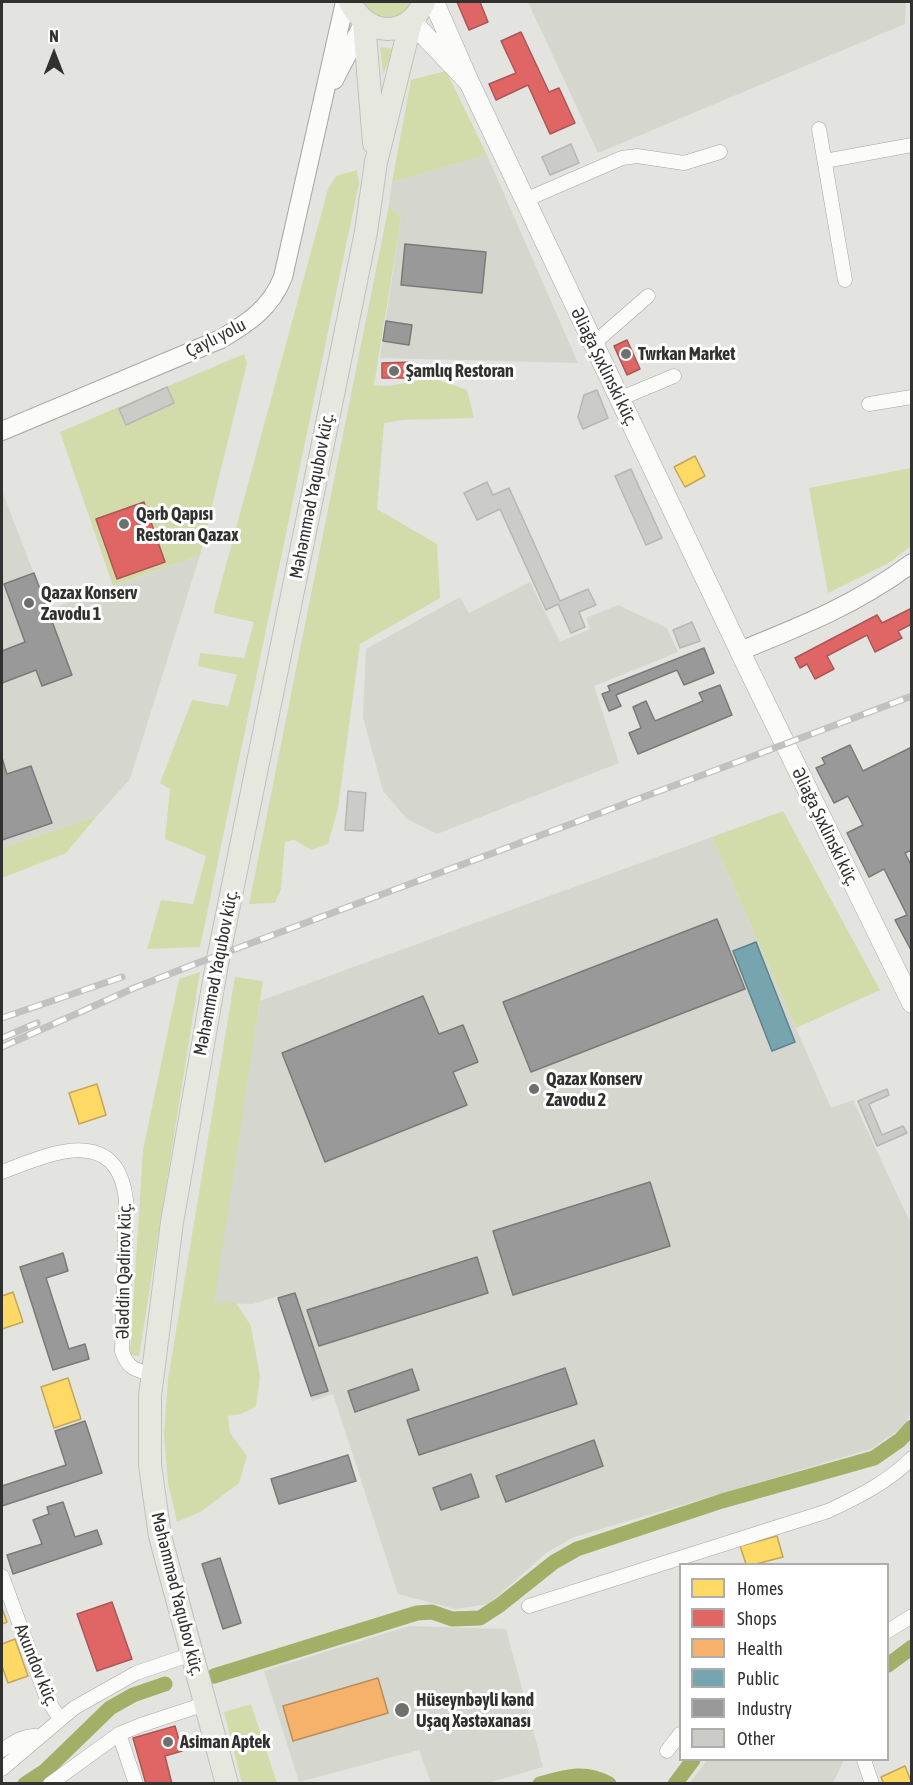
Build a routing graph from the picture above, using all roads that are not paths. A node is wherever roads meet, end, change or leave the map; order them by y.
1 (345, 2) edge
2 (350, 2) edge
3 (424, 2) edge
4 (434, 2) edge
5 (364, 21) junction
6 (411, 21) junction
7 (469, 82) junction
8 (321, 106) junction
9 (819, 129) dead end
10 (912, 145) edge
11 (720, 152) dead end
12 (825, 161) junction
13 (376, 162) junction
14 (525, 200) junction
15 (845, 280) dead end
16 (648, 296) dead end
17 (593, 344) junction
18 (674, 376) dead end
19 (912, 397) edge
20 (620, 399) junction
21 (869, 404) dead end
22 (2, 431) edge
23 (912, 563) edge
24 (740, 651) junction
25 (912, 1003) edge
26 (2, 1172) edge
27 (152, 1374) junction
28 (912, 1458) edge
29 (2, 1576) edge
30 (529, 1606) dead end
31 (912, 1616) edge
32 (889, 1631) edge
33 (192, 1654) junction
34 (206, 1704) junction
35 (60, 1719) junction
36 (119, 1734) junction
37 (679, 1736) edge
38 (40, 1737) junction
39 (2, 1750) edge
40 (667, 1751) dead end
41 (864, 1761) edge
42 (2, 1769) edge
43 (50, 1784) edge
44 (136, 1784) edge
45 (227, 1784) edge
46 (872, 1784) edge

1 - 8 street
2 - 5 main road
3 - 6 main road
4 - 7 main road, Əliağa Şıxlinski küç.
5 - 6 main road
5 - 8 street
5 - 13 main road
6 - 7 main road
6 - 13 main road
7 - 14 main road, Əliağa Şıxlinski küç.
8 - 22 street, Çaylı yolu
9 - 12 street
10 - 12 street
11 - 14 street
12 - 15 street
13 - 27 main road, Məhəmməd Yaqubov küç.
14 - 17 main road, Əliağa Şıxlinski küç.
16 - 17 street
17 - 20 main road, Əliağa Şıxlinski küç.
18 - 20 street
19 - 21 street
20 - 24 main road, Əliağa Şıxlinski küç.
23 - 24 street
24 - 25 main road, Əliağa Şıxlinski küç.
26 - 27 street, Ələddin Qədirov küç.
27 - 33 main road, Məhəmməd Yaqubov küç.
28 - 30 street
29 - 35 street, Axundov küç.
31 - 32 street
33 - 34 main road, Məhəmməd Yaqubov küç.
33 - 35 street
34 - 36 street
34 - 45 main road, Məhəmməd Yaqubov küç.
35 - 38 street
36 - 43 street
36 - 44 street
37 - 40 street
38 - 39 street
38 - 42 street
41 - 46 street

